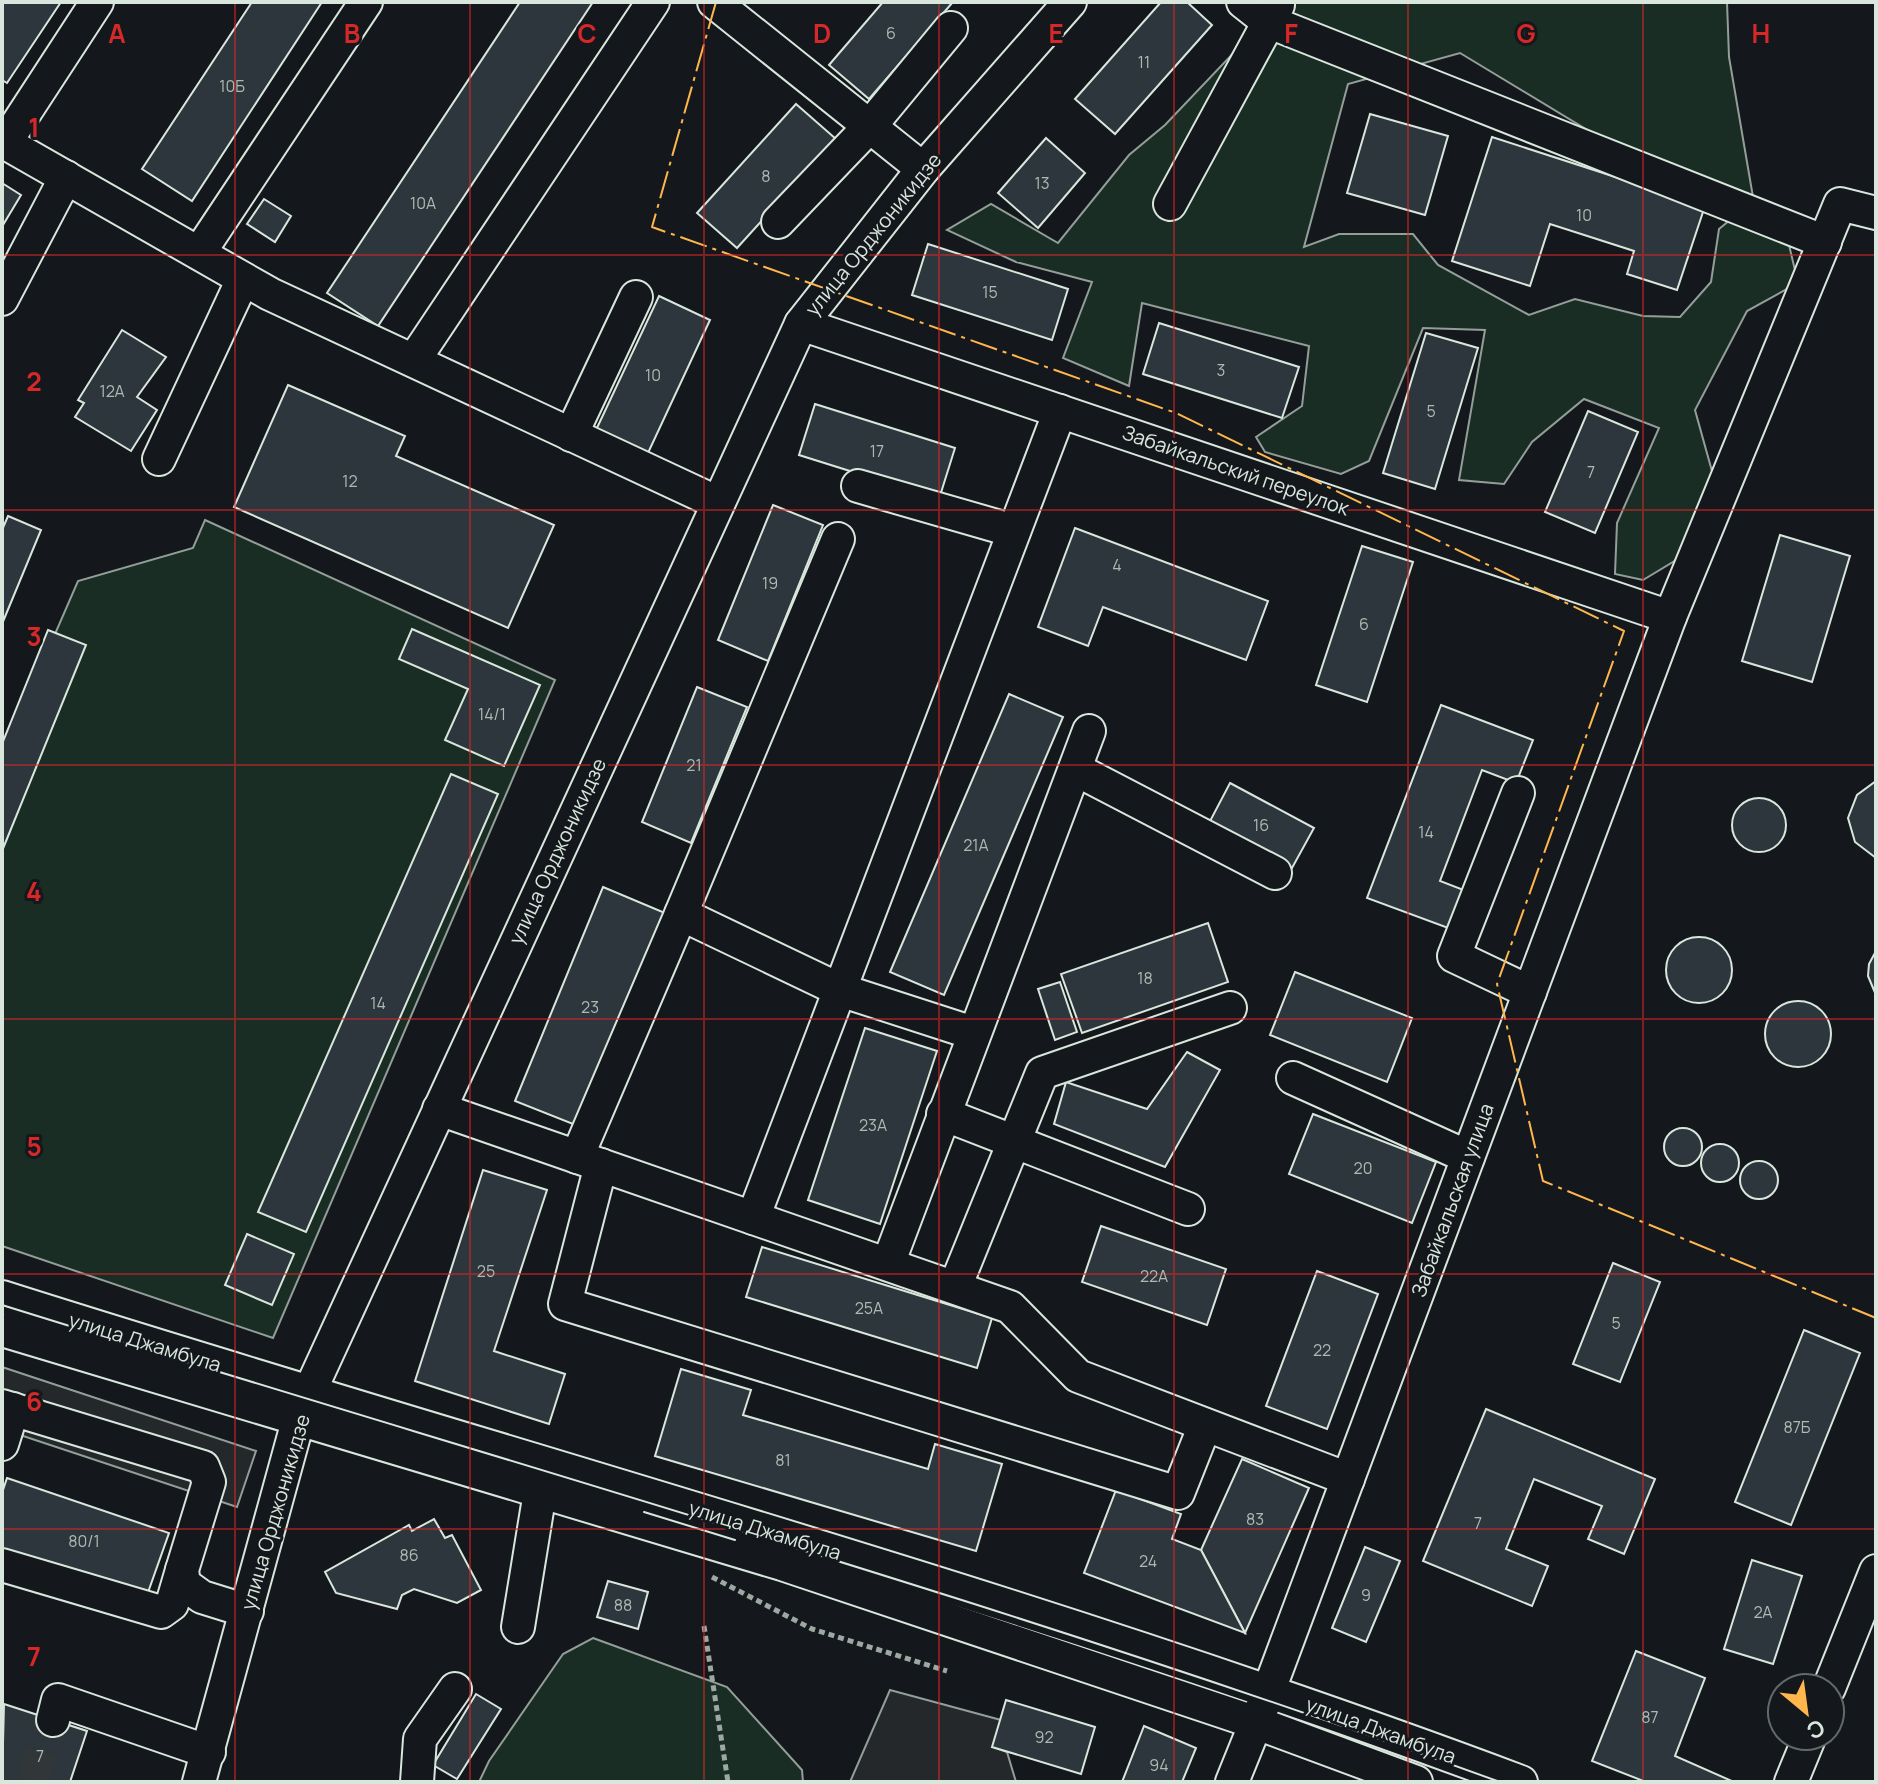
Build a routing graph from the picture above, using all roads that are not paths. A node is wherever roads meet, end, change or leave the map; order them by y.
1 (97, 2) edge
2 (366, 2) edge
3 (653, 2) edge
4 (714, 2) edge
5 (1070, 2) edge
6 (1263, 8) edge
7 (951, 28) dead end
8 (870, 126) junction
9 (4, 142) edge
10 (923, 169) junction
11 (66, 177) junction
12 (1170, 204) dead end
13 (1876, 213) edge
14 (778, 222) dead end
15 (1825, 242) junction
16 (199, 253) junction
17 (243, 279) junction
18 (636, 297) dead end
19 (2, 299) edge
20 (801, 324) junction
21 (414, 360) junction
22 (1060, 411) junction
23 (571, 435) junction
24 (159, 459) dead end
25 (858, 486) dead end
26 (716, 502) junction
27 (1014, 531) junction
28 (838, 539) dead end
29 (1670, 617) junction
30 (1089, 731) dead end
31 (1075, 769) junction
32 (1518, 793) dead end
33 (1275, 873) dead end
34 (681, 914) junction
35 (840, 990) junction
36 (1530, 992) junction
37 (1230, 1008) dead end
38 (973, 1033) junction
39 (1293, 1078) dead end
40 (439, 1109) junction
41 (943, 1114) junction
42 (1014, 1141) junction
43 (1468, 1157) junction
44 (589, 1161) junction
45 (1188, 1209) dead end
46 (753, 1218) junction
47 (888, 1264) junction
48 (955, 1287) junction
49 (2, 1297) edge
50 (2, 1330) edge
51 (304, 1407) junction
52 (7, 1408) edge
53 (1205, 1425) junction
54 (2, 1444) edge
55 (1348, 1479) junction
56 (540, 1492) junction
57 (2, 1565) edge
58 (182, 1570) junction
59 (1876, 1571) edge
60 (247, 1611) junction
61 (518, 1627) dead end
62 (1835, 1672) edge
63 (455, 1689) dead end
64 (1269, 1690) junction
65 (53, 1720) tunnel mouth
66 (1257, 1723) junction
67 (1803, 1752) edge
68 (204, 1767) edge
69 (417, 1782) edge
70 (1232, 1782) edge
71 (1416, 1782) edge
72 (1521, 1782) edge
73 (1791, 1782) edge

1 - 9 street
2 - 16 street
3 - 21 street
4 - 8 street
5 - 10 street, улица Орджоникидзе
6 - 12 street
6 - 15 street
7 - 8 street
8 - 10 street
8 - 14 street
9 - 11 street
10 - 20 street, улица Орджоникидзе
11 - 16 street
11 - 19 street
13 - 15 street, Забайкальская улица
15 - 29 street, Забайкальская улица
16 - 17 street
17 - 21 street
17 - 24 street
18 - 23 street
20 - 22 street, Забайкальский переулок
20 - 26 street, улица Орджоникидзе
21 - 23 street
22 - 27 street
22 - 29 street, Забайкальский переулок
23 - 26 street
25 - 27 street
26 - 40 street, улица Орджоникидзе
27 - 35 street
28 - 34 street
29 - 36 street, Забайкальская улица
30 - 31 street
31 - 33 street
31 - 38 street
32 - 36 street
34 - 35 street
34 - 44 street
35 - 38 street
35 - 46 street
36 - 43 street, Забайкальская улица
37 - 42 street
38 - 41 street
39 - 43 street
40 - 44 street
40 - 51 street, улица Орджоникидзе
41 - 42 street
41 - 47 street
42 - 45 street
42 - 48 street
43 - 55 street, Забайкальская улица
44 - 46 street
44 - 53 street
46 - 47 street
47 - 48 street
48 - 53 street
49 - 51 street, улица Джамбула
50 - 51 street, улица Джамбула
51 - 56 street, улица Джамбула
51 - 60 street, улица Орджоникидзе
51 - 64 street, улица Джамбула
52 - 54 street
52 - 58 street
53 - 55 street
55 - 64 street, Забайкальская улица
56 - 61 street
56 - 66 street, улица Джамбула
57 - 58 street
58 - 60 street
59 - 62 street
60 - 68 street, улица Орджоникидзе
63 - 69 street
64 - 66 street, Забайкальская улица
64 - 72 street, улица Джамбула
65 - 68 street
66 - 70 street, Забайкальская улица
66 - 71 street, улица Джамбула
67 - 73 street

